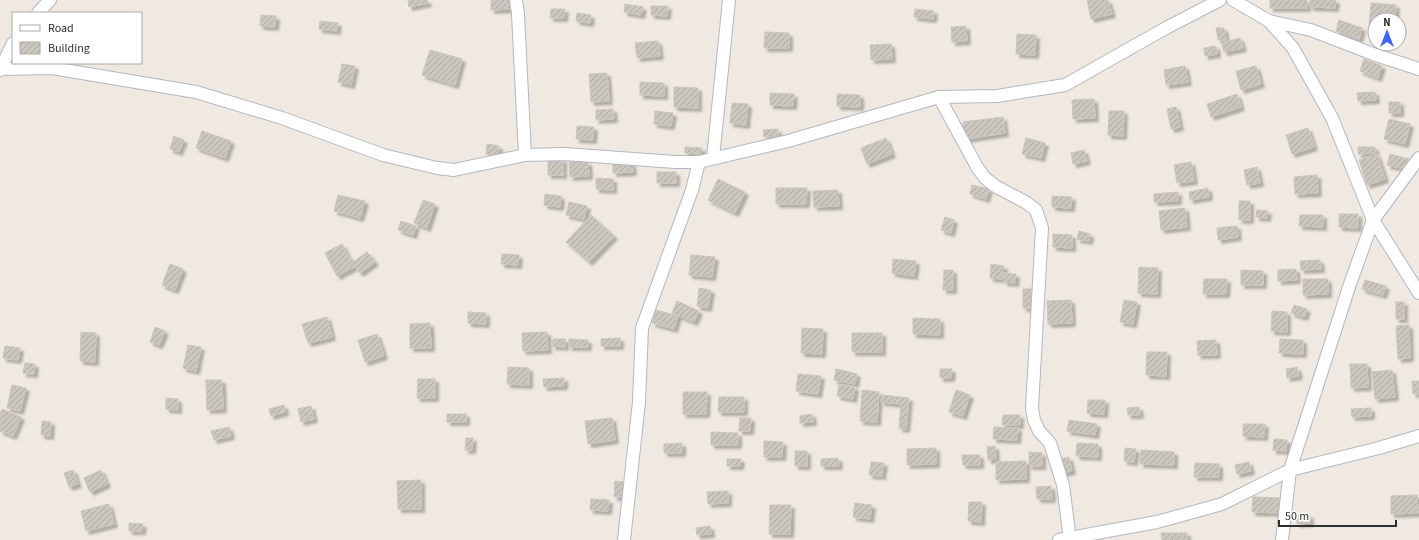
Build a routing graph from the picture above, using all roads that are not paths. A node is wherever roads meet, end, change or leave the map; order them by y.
1 (50, 0) edge
2 (516, 0) edge
3 (729, 0) edge
4 (1220, 0) edge
5 (1233, 0) edge
6 (39, 12) edge
7 (1269, 21) junction
8 (12, 45) edge
9 (0, 69) edge
10 (1419, 69) edge
11 (939, 97) junction
12 (525, 155) junction
13 (713, 158) junction
14 (1419, 158) edge
15 (699, 162) junction
16 (1372, 220) junction
17 (1419, 293) edge
18 (1419, 436) edge
19 (1290, 470) junction
20 (624, 540) edge
21 (1066, 540) edge
22 (1282, 540) edge

1 - 6 street
2 - 12 street
3 - 13 street
4 - 11 street
5 - 7 street
7 - 10 street
7 - 16 street
8 - 9 street
9 - 12 street
11 - 13 street
11 - 21 street
12 - 15 street
13 - 15 street
14 - 16 street
15 - 20 street
16 - 17 street
16 - 19 street
18 - 19 street
19 - 21 street
19 - 22 street

